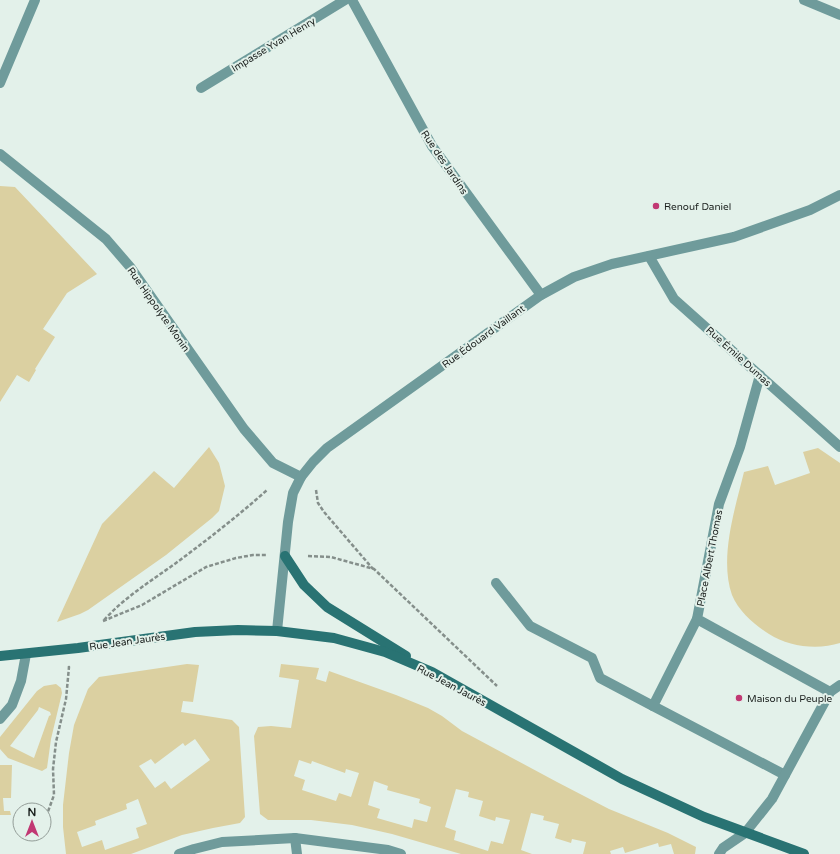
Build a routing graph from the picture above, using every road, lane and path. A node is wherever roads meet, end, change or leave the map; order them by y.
1 (35, 0) edge
2 (345, 0) edge
3 (352, 0) edge
4 (804, 0) edge
5 (840, 15) edge
6 (0, 83) edge
7 (201, 88) dead end
8 (0, 154) edge
9 (840, 195) edge
10 (649, 256) junction
11 (540, 295) junction
12 (760, 375) junction
13 (840, 447) edge
14 (301, 477) junction
15 (316, 485) dead end
16 (267, 490) dead end
17 (270, 555) dead end
18 (285, 556) junction
19 (301, 556) dead end
20 (374, 569) junction
21 (496, 584) dead end
22 (697, 619) junction
23 (277, 631) junction
24 (26, 654) junction
25 (0, 656) edge
26 (61, 668) dead end
27 (432, 672) junction
28 (840, 685) edge
29 (499, 688) dead end
30 (830, 692) junction
31 (653, 706) junction
32 (0, 719) edge
33 (785, 775) junction
34 (51, 802) edge
35 (745, 833) junction
36 (295, 838) junction
37 (180, 854) edge
38 (297, 854) edge
39 (402, 854) edge
40 (719, 854) edge
41 (804, 854) edge

1 - 6 street
2 - 7 street, Impasse Yvan Henry
3 - 11 street, Rue des Jardins
4 - 5 street
8 - 14 street, Rue Hippolyte Monin
9 - 10 street, Rue Édouard Vaillant
10 - 11 street, Rue Édouard Vaillant
10 - 12 street, Rue Émile Dumas
11 - 14 street, Rue Édouard Vaillant
12 - 13 street, Rue Émile Dumas
12 - 22 street, Place Albert Thomas
14 - 18 street, Rue Édouard Vaillant
15 - 20 path
16 - 17 path
18 - 23 street, Rue Édouard Vaillant
18 - 27 main road
19 - 20 path
20 - 29 path
21 - 31 street
22 - 30 street, Place Albert Thomas
22 - 31 street
23 - 24 main road, Rue Jean Jaurès
23 - 27 main road, Rue Jean Jaurès
24 - 25 main road, Rue Jean Jaurès
24 - 32 street
26 - 34 path
27 - 35 main road, Rue Jean Jaurès
28 - 30 street
30 - 33 street
31 - 33 street
33 - 35 street
35 - 40 street
35 - 41 main road, Rue Jean Jaurès
36 - 37 street
36 - 38 street
36 - 39 street

